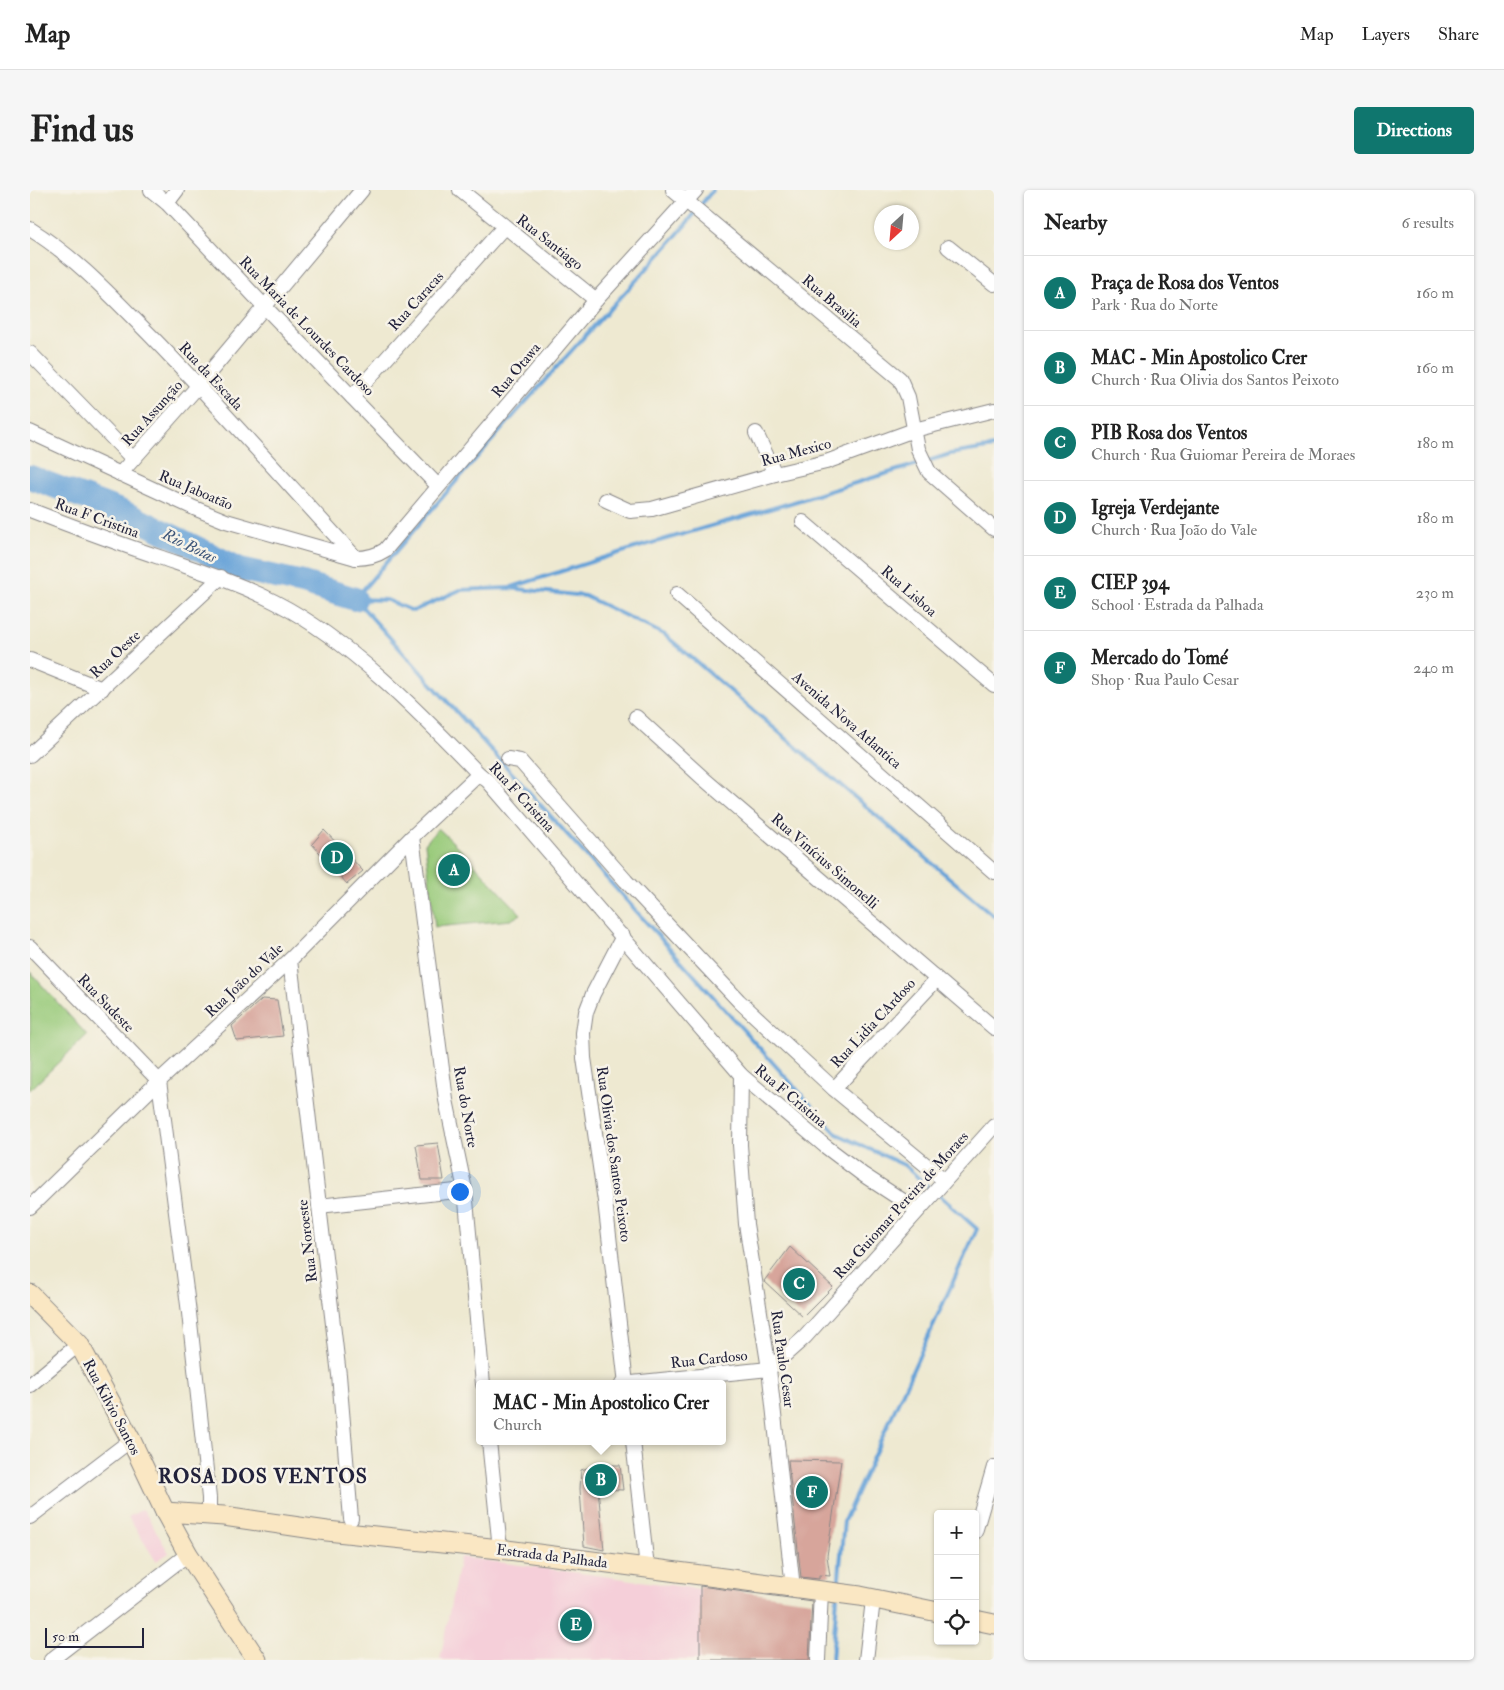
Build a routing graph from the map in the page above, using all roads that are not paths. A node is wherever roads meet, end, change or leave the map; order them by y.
1 (151, 190) edge
2 (177, 190) edge
3 (362, 190) edge
4 (460, 190) edge
5 (673, 190) edge
6 (696, 190) edge
7 (167, 202) junction
8 (688, 203) junction
9 (504, 227) junction
10 (30, 229) edge
11 (948, 247) dead end
12 (994, 284) edge
13 (596, 300) junction
14 (264, 306) junction
15 (30, 353) edge
16 (199, 385) junction
17 (352, 397) junction
18 (994, 410) edge
19 (914, 430) junction
20 (30, 432) edge
21 (756, 433) dead end
22 (133, 459) junction
23 (120, 474) junction
24 (775, 474) junction
25 (438, 486) junction
26 (606, 500) dead end
27 (30, 510) edge
28 (803, 522) dead end
29 (994, 529) edge
30 (356, 558) junction
31 (221, 577) junction
32 (677, 594) dead end
33 (30, 660) edge
34 (994, 685) edge
35 (102, 689) junction
36 (636, 717) dead end
37 (30, 755) edge
38 (508, 759) dead end
39 (479, 774) junction
40 (412, 837) junction
41 (994, 872) edge
42 (623, 936) junction
43 (30, 947) edge
44 (290, 960) junction
45 (937, 979) junction
46 (994, 1028) edge
47 (741, 1075) junction
48 (159, 1081) junction
49 (834, 1089) junction
50 (994, 1126) edge
51 (942, 1183) junction
52 (465, 1190) junction
53 (319, 1206) junction
54 (920, 1207) junction
55 (30, 1208) edge
56 (30, 1294) edge
57 (79, 1344) junction
58 (769, 1369) junction
59 (483, 1380) edge
60 (626, 1380) edge
61 (664, 1380) edge
62 (30, 1385) edge
63 (131, 1440) junction
64 (489, 1445) edge
65 (633, 1445) edge
66 (994, 1467) edge
67 (165, 1512) junction
68 (208, 1515) junction
69 (30, 1517) edge
70 (351, 1518) dead end
71 (979, 1518) edge
72 (500, 1549) junction
73 (188, 1554) junction
74 (647, 1568) junction
75 (793, 1588) junction
76 (823, 1592) junction
77 (866, 1598) junction
78 (934, 1611) edge
79 (979, 1621) edge
80 (994, 1624) edge
81 (51, 1660) edge
82 (257, 1660) edge
83 (818, 1660) edge
84 (866, 1660) edge

1 - 7 street, Rua Maria de Lourdes Cardoso
2 - 7 street
3 - 14 street, Rua Assunção
4 - 9 street, Rua Santiago
5 - 8 street, Rua Brasilia
6 - 8 street, Rua Otawa
7 - 14 street, Rua Maria de Lourdes Cardoso
8 - 13 street, Rua Otawa
8 - 19 street, Rua Brasilia
9 - 13 street, Rua Santiago
9 - 17 street, Rua Caracas
10 - 16 street, Rua da Escada
11 - 12 street
13 - 25 street, Rua Otawa
14 - 16 street, Rua Assunção
14 - 17 street, Rua Maria de Lourdes Cardoso
15 - 22 street
16 - 22 street, Rua Assunção
16 - 30 street, Rua da Escada
17 - 25 street, Rua Maria de Lourdes Cardoso
18 - 19 street, Rua Mexico
19 - 24 street, Rua Mexico
19 - 29 street, Rua Brasilia
20 - 23 street, Rua Jaboatão
21 - 24 street
22 - 23 street, Rua Assunção
23 - 30 street, Rua Jaboatão
24 - 26 street, Rua Mexico
25 - 30 street, Rua Otawa
27 - 31 street, Rua F Cristina
28 - 34 street, Rua Lisboa
31 - 35 street, Rua Oeste
31 - 39 street, Rua F Cristina
32 - 41 street, Avenida Nova Atlantica
33 - 35 street
35 - 37 street, Rua Oeste
36 - 45 street, Rua Vinícius Simonelli
38 - 49 street, Rua F Cristina
39 - 40 street, Rua João do Vale
39 - 42 street, Rua F Cristina
40 - 44 street, Rua João do Vale
40 - 52 street, Rua do Norte
42 - 47 street, Rua F Cristina
42 - 60 street, Rua Olivia dos Santos Peixoto
43 - 48 street, Rua Sudeste
44 - 48 street, Rua João do Vale
44 - 53 street, Rua Noroeste
45 - 46 street, Rua Vinícius Simonelli
45 - 49 street, Rua Lidia CArdoso
47 - 54 street, Rua F Cristina
47 - 58 street, Rua Paulo Cesar
48 - 55 street, Rua João do Vale
48 - 68 street
49 - 51 street, Rua F Cristina
50 - 51 street, Rua Guiomar Pereira de Moraes
51 - 54 street, Rua Guiomar Pereira de Moraes
52 - 53 street
52 - 59 street, Rua do Norte
53 - 70 street, Rua Noroeste
54 - 58 street, Rua Guiomar Pereira de Moraes
56 - 57 main road, Rua Kilvio Santos
57 - 62 street
57 - 63 main road, Rua Kilvio Santos
58 - 61 street, Rua Cardoso
58 - 75 street, Rua Paulo Cesar
63 - 67 main road, Rua Kilvio Santos
63 - 69 street
64 - 72 street
65 - 74 street
66 - 71 street
67 - 68 main road, Estrada da Palhada
67 - 73 main road, Rua Kilvio Santos
68 - 72 main road, Estrada da Palhada
72 - 74 main road, Estrada da Palhada
73 - 81 street
73 - 82 main road, Rua Kilvio Santos
74 - 75 main road, Estrada da Palhada
75 - 76 main road, Estrada da Palhada
76 - 77 main road, Estrada da Palhada
76 - 83 street
77 - 78 main road, Estrada da Palhada
77 - 84 street
79 - 80 main road

